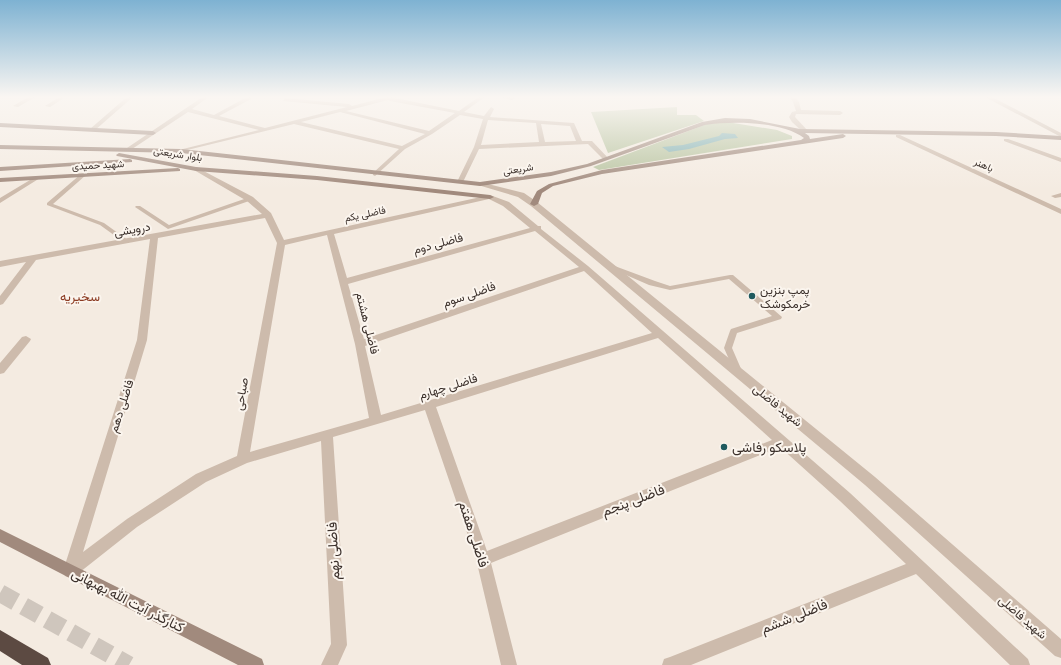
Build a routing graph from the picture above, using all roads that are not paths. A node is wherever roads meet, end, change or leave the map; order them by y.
1 (37, 127) edge
2 (95, 127) edge
3 (162, 127) edge
4 (254, 127) edge
5 (278, 127) edge
6 (312, 127) edge
7 (404, 127) edge
8 (439, 127) edge
9 (483, 127) edge
10 (539, 127) edge
11 (573, 127) edge
12 (693, 127) edge
13 (781, 127) edge
14 (799, 127) edge
15 (1045, 127) edge
16 (92, 130) junction
17 (266, 130) junction
18 (802, 131) junction
19 (153, 133) junction
20 (430, 133) junction
21 (996, 134) junction
22 (1061, 135) edge
23 (898, 136) junction
24 (1061, 138) edge
25 (1006, 140) junction
26 (580, 142) junction
27 (803, 142) junction
28 (1061, 143) edge
29 (543, 145) junction
30 (0, 146) edge
31 (477, 147) junction
32 (403, 148) junction
33 (127, 150) junction
34 (0, 151) edge
35 (171, 151) junction
36 (180, 151) junction
37 (233, 156) junction
38 (148, 159) junction
39 (606, 159) junction
40 (1061, 160) edge
41 (0, 169) edge
42 (196, 169) junction
43 (209, 169) junction
44 (374, 174) junction
45 (83, 175) junction
46 (37, 178) junction
47 (0, 180) edge
48 (460, 182) junction
49 (480, 184) junction
50 (451, 192) junction
51 (490, 197) junction
52 (250, 199) junction
53 (0, 200) edge
54 (454, 204) junction
55 (534, 204) junction
56 (138, 206) dead end
57 (1061, 212) edge
58 (268, 215) junction
59 (538, 228) junction
60 (168, 231) junction
61 (330, 232) junction
62 (154, 237) junction
63 (127, 242) junction
64 (281, 244) junction
65 (33, 258) junction
66 (0, 264) edge
67 (606, 264) junction
68 (585, 268) junction
69 (344, 282) junction
70 (0, 302) edge
71 (659, 334) junction
72 (26, 339) dead end
73 (360, 344) junction
74 (0, 370) edge
75 (738, 372) junction
76 (429, 405) junction
77 (376, 421) junction
78 (327, 435) junction
79 (782, 441) junction
80 (243, 459) junction
81 (0, 535) edge
82 (483, 559) junction
83 (918, 566) junction
84 (70, 571) junction
85 (0, 640) edge
86 (1061, 650) edge
87 (41, 665) edge
88 (256, 665) edge
89 (329, 665) edge
90 (509, 665) edge
91 (670, 665) edge
92 (1022, 665) edge

1 - 16 main road
2 - 16 street
3 - 19 street
4 - 17 street
5 - 17 street
6 - 32 street
7 - 20 street
8 - 20 street
9 - 31 street
10 - 29 street
11 - 26 street
12 - 39 main road, شریعتی
13 - 18 main road, شریعتی
14 - 18 street
15 - 22 street
16 - 19 main road
17 - 36 street
18 - 21 main road, شریعتی
18 - 27 main road
19 - 33 street
20 - 32 street
21 - 24 main road, شریعتی
21 - 25 main road
23 - 25 main road
23 - 27 main road
23 - 57 street, باهنر
24 - 28 main road
25 - 28 main road
25 - 40 street
26 - 29 street
26 - 39 street
27 - 55 main road
29 - 31 street
30 - 33 main road, بلوار شریعتی
31 - 48 street
32 - 44 street
33 - 35 main road, بلوار شریعتی
34 - 38 main road, بلوار شریعتی
35 - 36 main road, بلوار شریعتی
35 - 38 main road
36 - 37 main road, بلوار شریعتی
37 - 43 main road
37 - 44 main road, شریعتی
38 - 41 main road, شهید حمیدی
38 - 42 main road, بلوار شریعتی
39 - 49 main road, شریعتی
42 - 43 main road, بلوار شریعتی
42 - 45 main road, شهید حمیدی
42 - 52 street
43 - 50 main road
44 - 48 main road, شریعتی
45 - 46 main road, شهید حمیدی
45 - 63 lane
46 - 47 main road, شهید حمیدی
46 - 53 street
48 - 49 main road, شریعتی
49 - 55 street, شهید فاضلی
50 - 51 main road
50 - 54 street
51 - 54 street, فاضلی یکم
51 - 59 street, شهید فاضلی
52 - 58 street
52 - 60 lane
54 - 61 street, فاضلی یکم
55 - 67 street, شهید فاضلی
56 - 60 lane
58 - 60 street, درویشی
58 - 64 street
59 - 68 street, شهید فاضلی
59 - 69 street, فاضلی دوم
60 - 62 street, درویشی
61 - 64 street, فاضلی یکم
61 - 69 street, فاضلی هشتم
62 - 63 street, درویشی
62 - 84 street, فاضلی دهم
63 - 65 street, درویشی
64 - 80 street, صباحی
65 - 66 street, درویشی
65 - 70 street
67 - 75 street, شهید فاضلی
67 - 75 lane
68 - 71 street, شهید فاضلی
68 - 73 street, فاضلی سوم
69 - 73 street, فاضلی هشتم
71 - 76 street, فاضلی چهارم
71 - 79 street, شهید فاضلی
72 - 74 street
73 - 77 street, فاضلی هشتم
75 - 86 street, شهید فاضلی
76 - 77 street, فاضلی چهارم
76 - 82 street, فاضلی هفتم
77 - 78 street, فاضلی چهارم
78 - 80 street, فاضلی چهارم
78 - 89 street, فاضلی نهم
79 - 82 street, فاضلی پنجم
79 - 83 street, شهید فاضلی
80 - 84 street
81 - 84 main road, کنارگذر آیت الله بهبهانی
82 - 90 street, فاضلی هفتم
83 - 91 street, فاضلی ششم
83 - 92 street, شهید فاضلی
84 - 88 main road, کنارگذر آیت الله بهبهانی
85 - 87 highway

